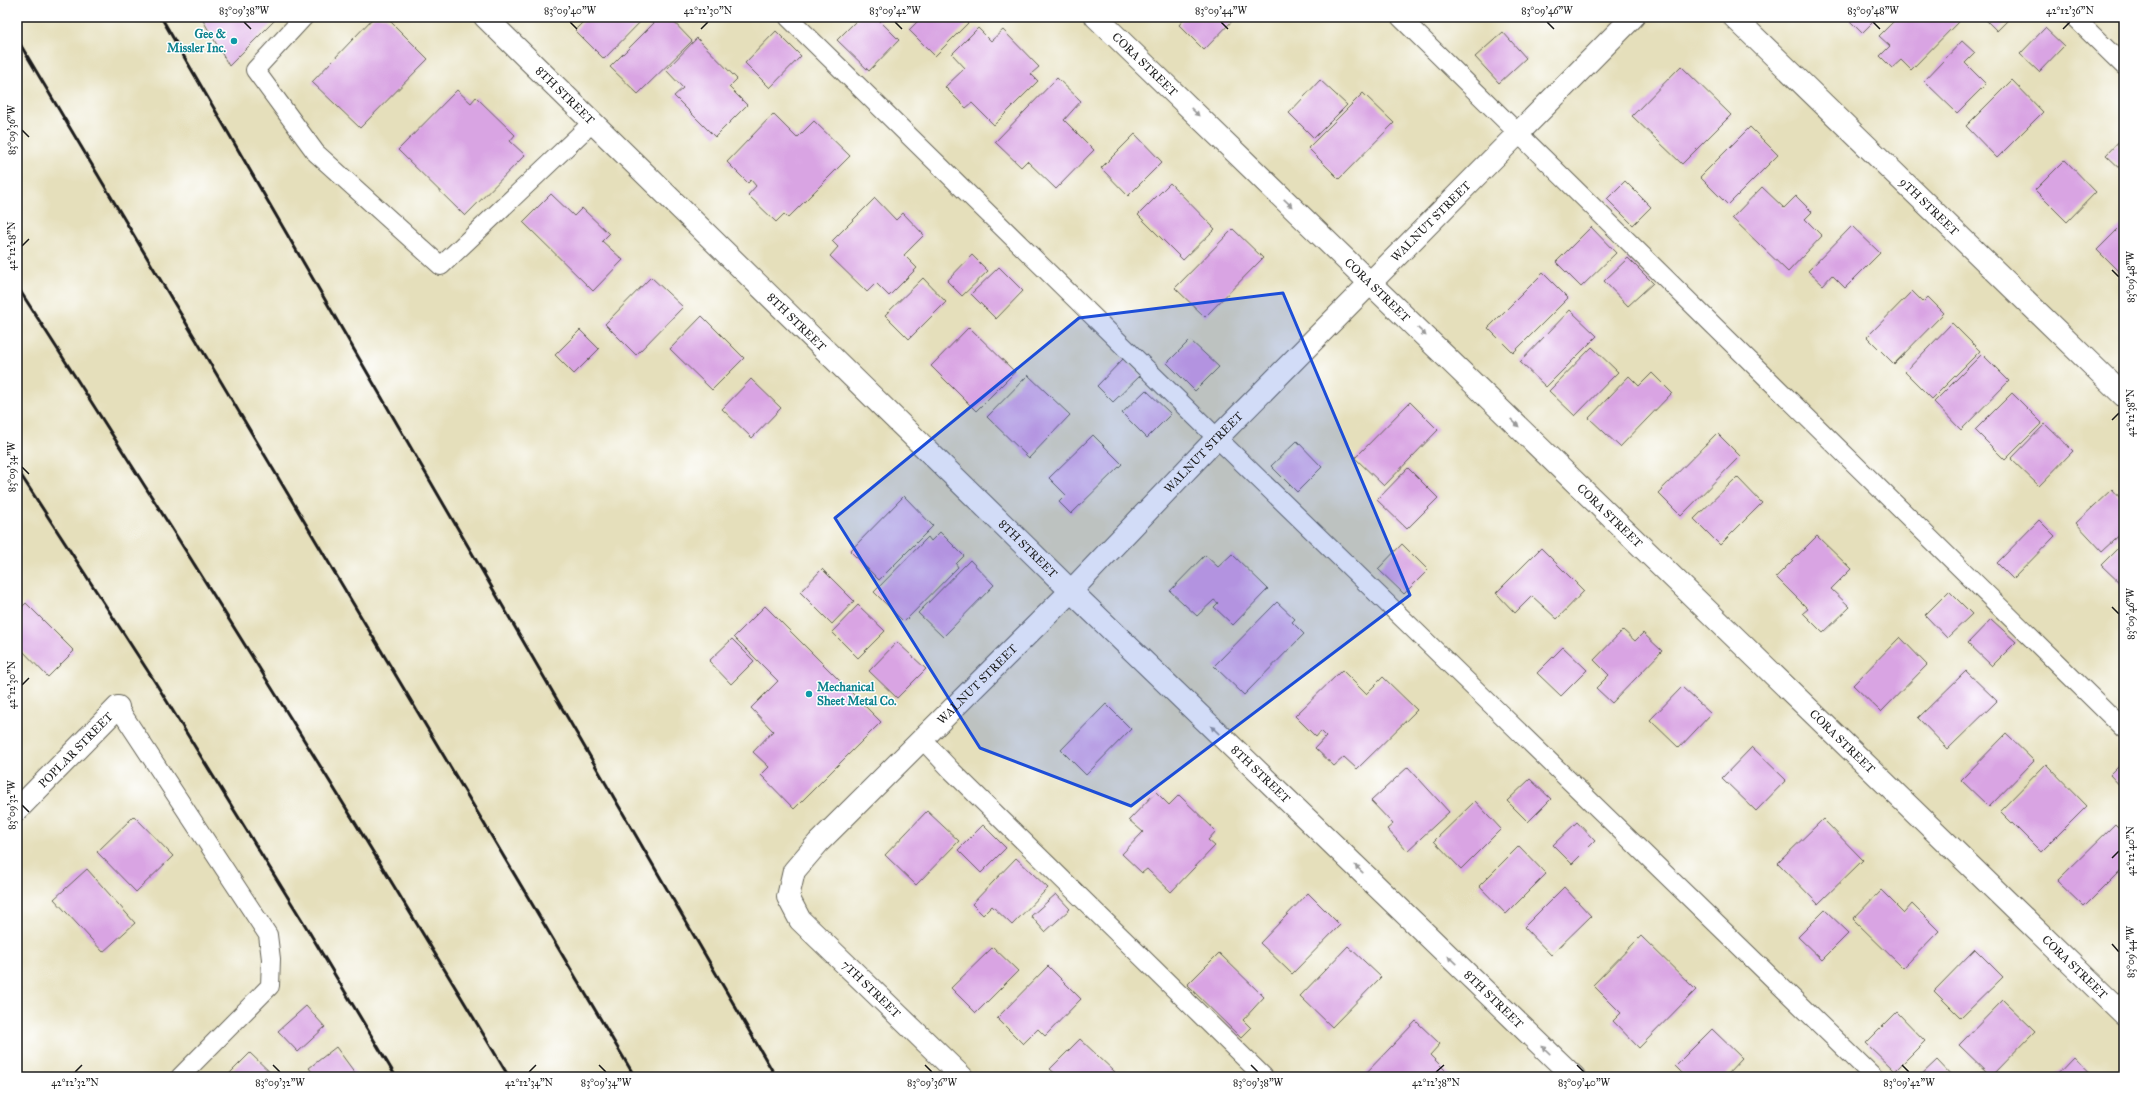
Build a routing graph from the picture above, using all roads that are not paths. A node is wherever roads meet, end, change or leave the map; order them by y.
1 (304, 17) edge
2 (484, 17) edge
3 (788, 17) edge
4 (1096, 17) edge
5 (1400, 17) edge
6 (1633, 17) edge
7 (1734, 17) edge
8 (2074, 17) edge
9 (2124, 66) edge
10 (593, 122) junction
11 (1518, 134) junction
12 (1370, 282) junction
13 (2124, 396) edge
14 (1216, 438) junction
15 (1071, 592) junction
16 (118, 707) joint
17 (2124, 729) edge
18 (922, 739) junction
19 (17, 810) edge
20 (788, 896) joint
21 (2124, 1015) edge
22 (180, 1077) edge
23 (962, 1077) edge
24 (1264, 1077) edge
25 (1574, 1077) edge
26 (1874, 1077) edge

1 - 10 lane
2 - 10 street, 8TH STREET
3 - 14 lane
4 -> 12 street, CORA STREET
5 - 11 lane
6 - 11 street, WALNUT STREET
7 - 13 street, 9TH STREET
8 - 9 lane
10 - 15 street, 8TH STREET
11 - 12 street, WALNUT STREET
11 - 17 lane
12 - 14 street, WALNUT STREET
12 -> 21 street, CORA STREET
14 - 15 street, WALNUT STREET
14 - 26 lane
15 - 18 street, WALNUT STREET
25 -> 15 street, 8TH STREET
16 - 19 street, POPLAR STREET
16 - 22 lane
18 - 20 street, WALNUT STREET
18 - 24 lane
20 - 23 street, 7TH STREET

